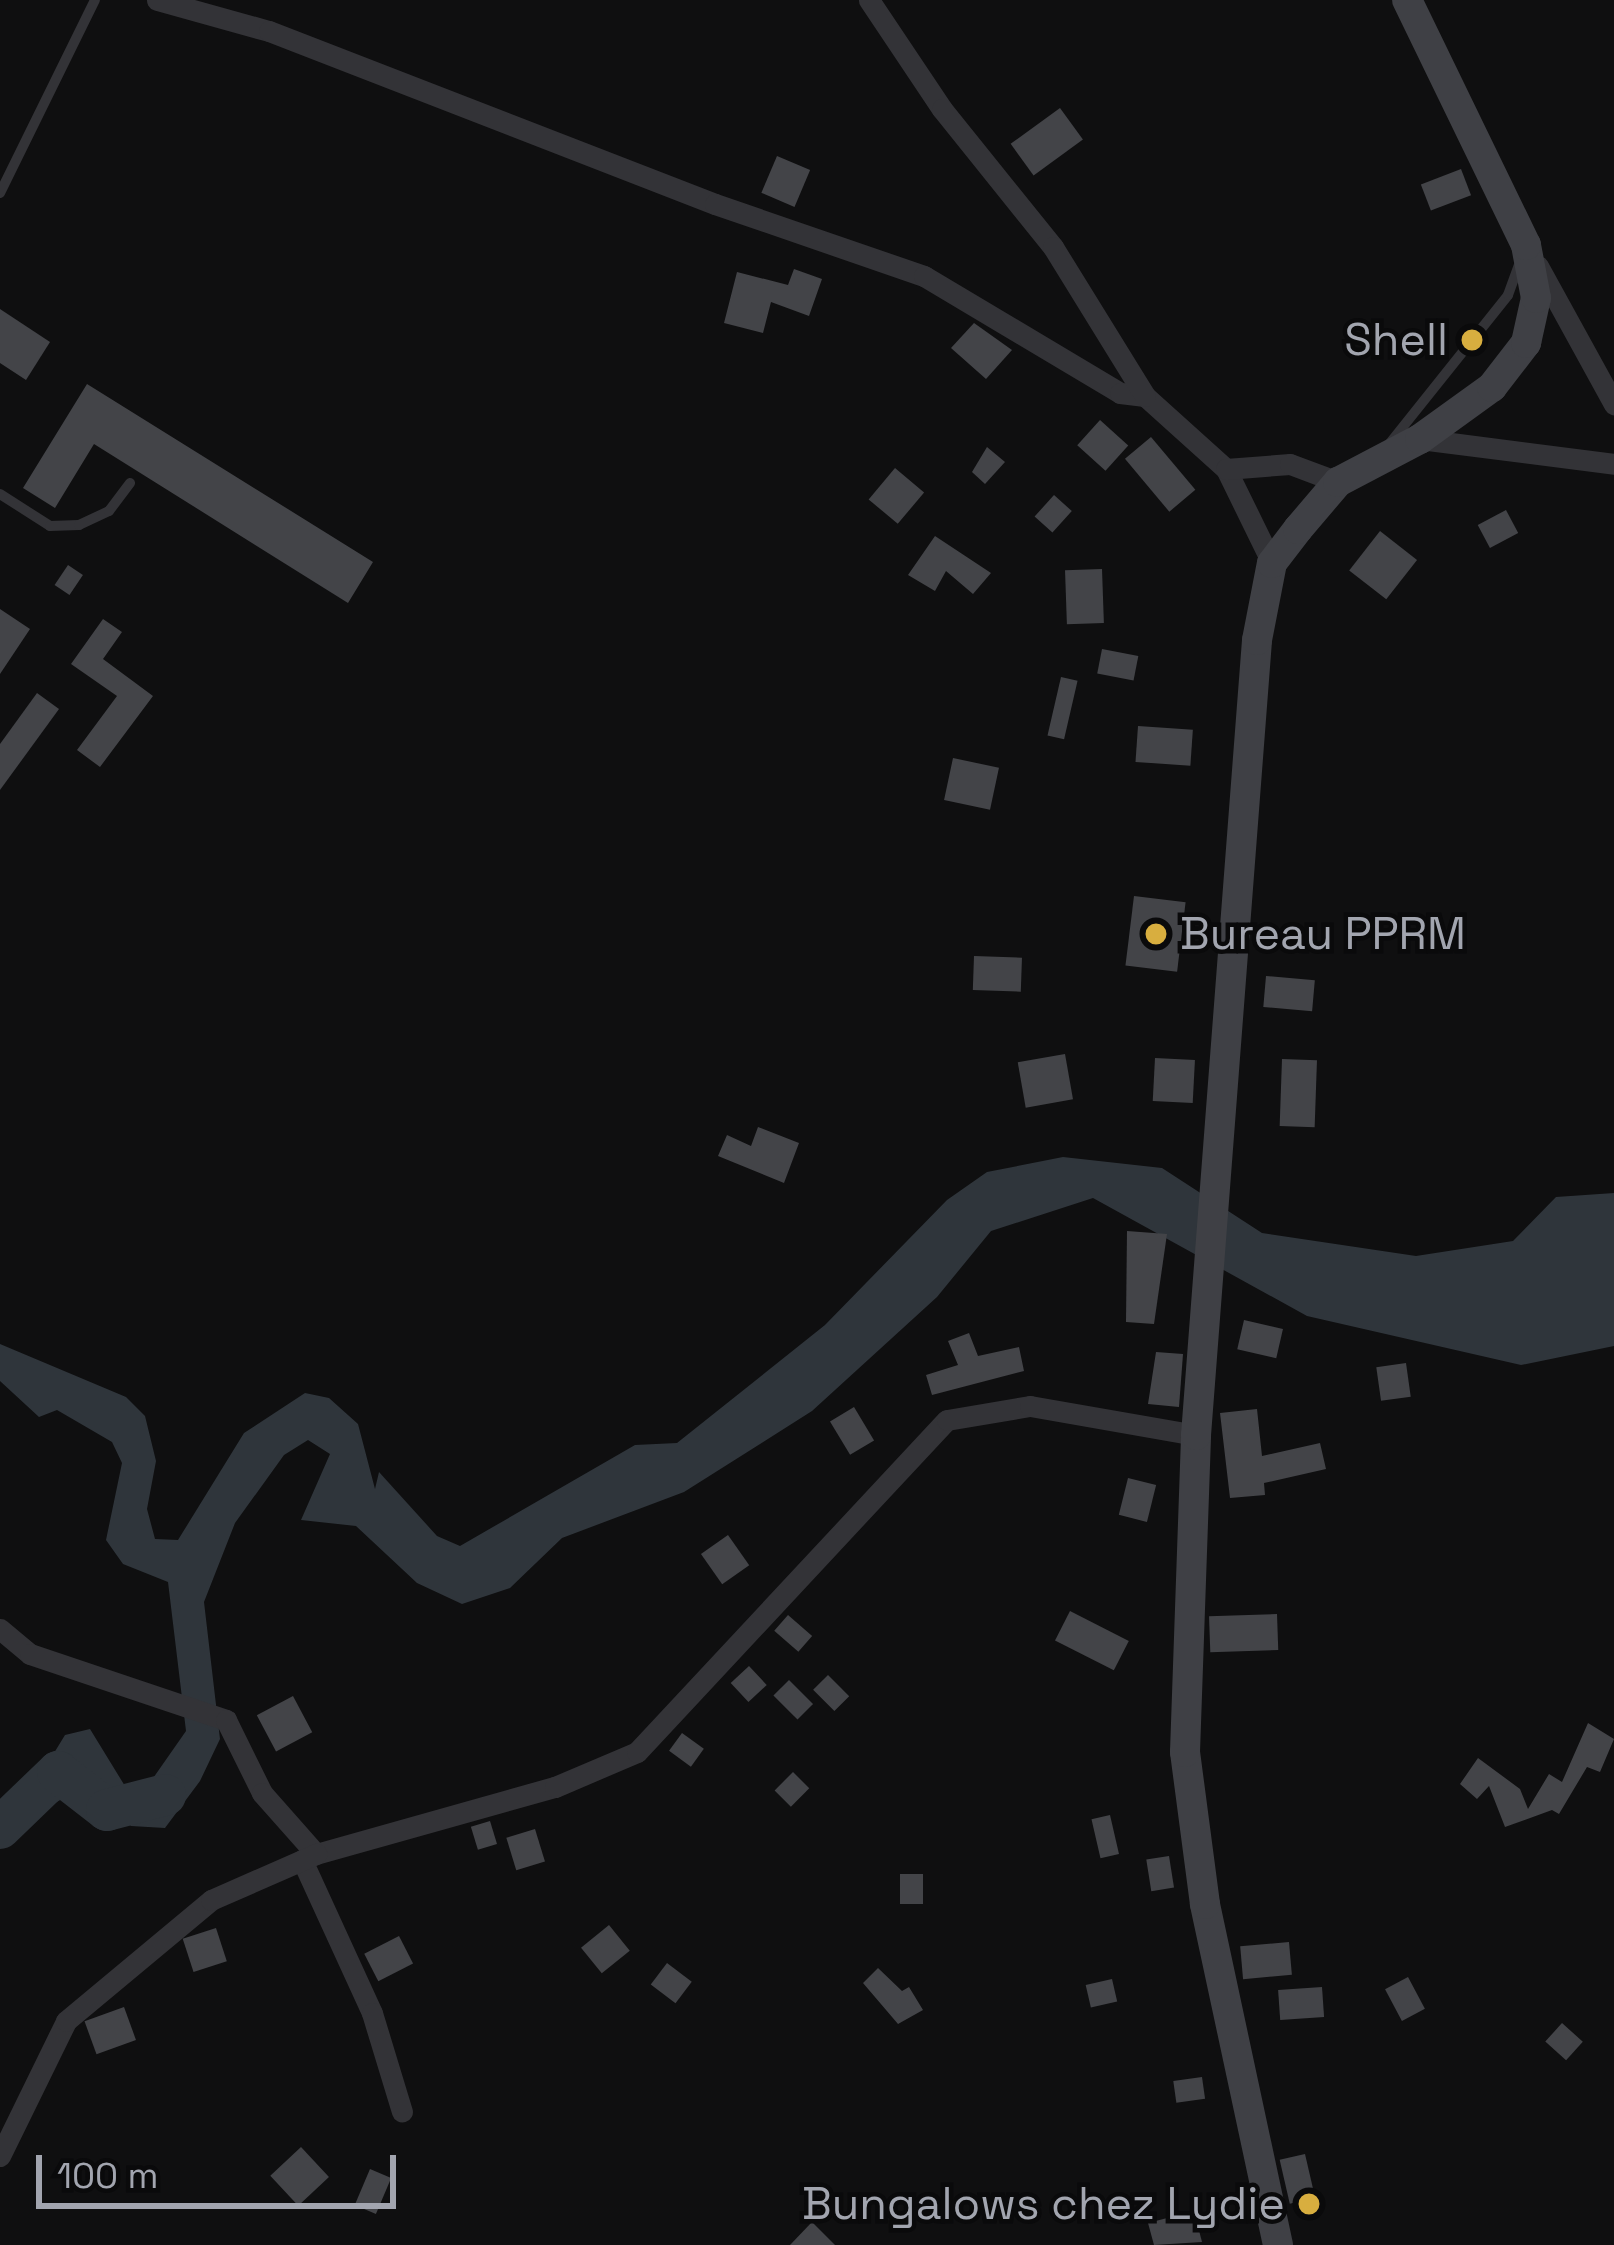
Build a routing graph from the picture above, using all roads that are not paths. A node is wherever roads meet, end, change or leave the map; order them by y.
1 (95, 0) edge
2 (157, 0) edge
3 (869, 0) edge
4 (1407, 0) edge
5 (0, 193) edge
6 (1526, 244) junction
7 (1145, 396) junction
8 (1614, 404) edge
9 (1420, 439) junction
10 (1384, 452) junction
11 (1614, 464) edge
12 (1226, 469) junction
13 (1339, 482) junction
14 (130, 483) dead end
15 (0, 494) edge
16 (1272, 563) junction
17 (1196, 1435) junction
18 (0, 1630) edge
19 (309, 1857) junction
20 (402, 2112) dead end
21 (0, 2156) edge
22 (1278, 2245) edge

1 - 5 lane
2 - 7 street
3 - 7 street
4 - 6 main road
6 - 8 street
6 - 9 main road
6 - 10 lane
7 - 12 street
9 - 10 main road
9 - 11 street
10 - 13 main road
12 - 13 street
12 - 16 street
13 - 16 main road
14 - 15 lane
16 - 17 main road
17 - 19 street
17 - 22 main road
18 - 19 street
19 - 20 street
19 - 21 street

